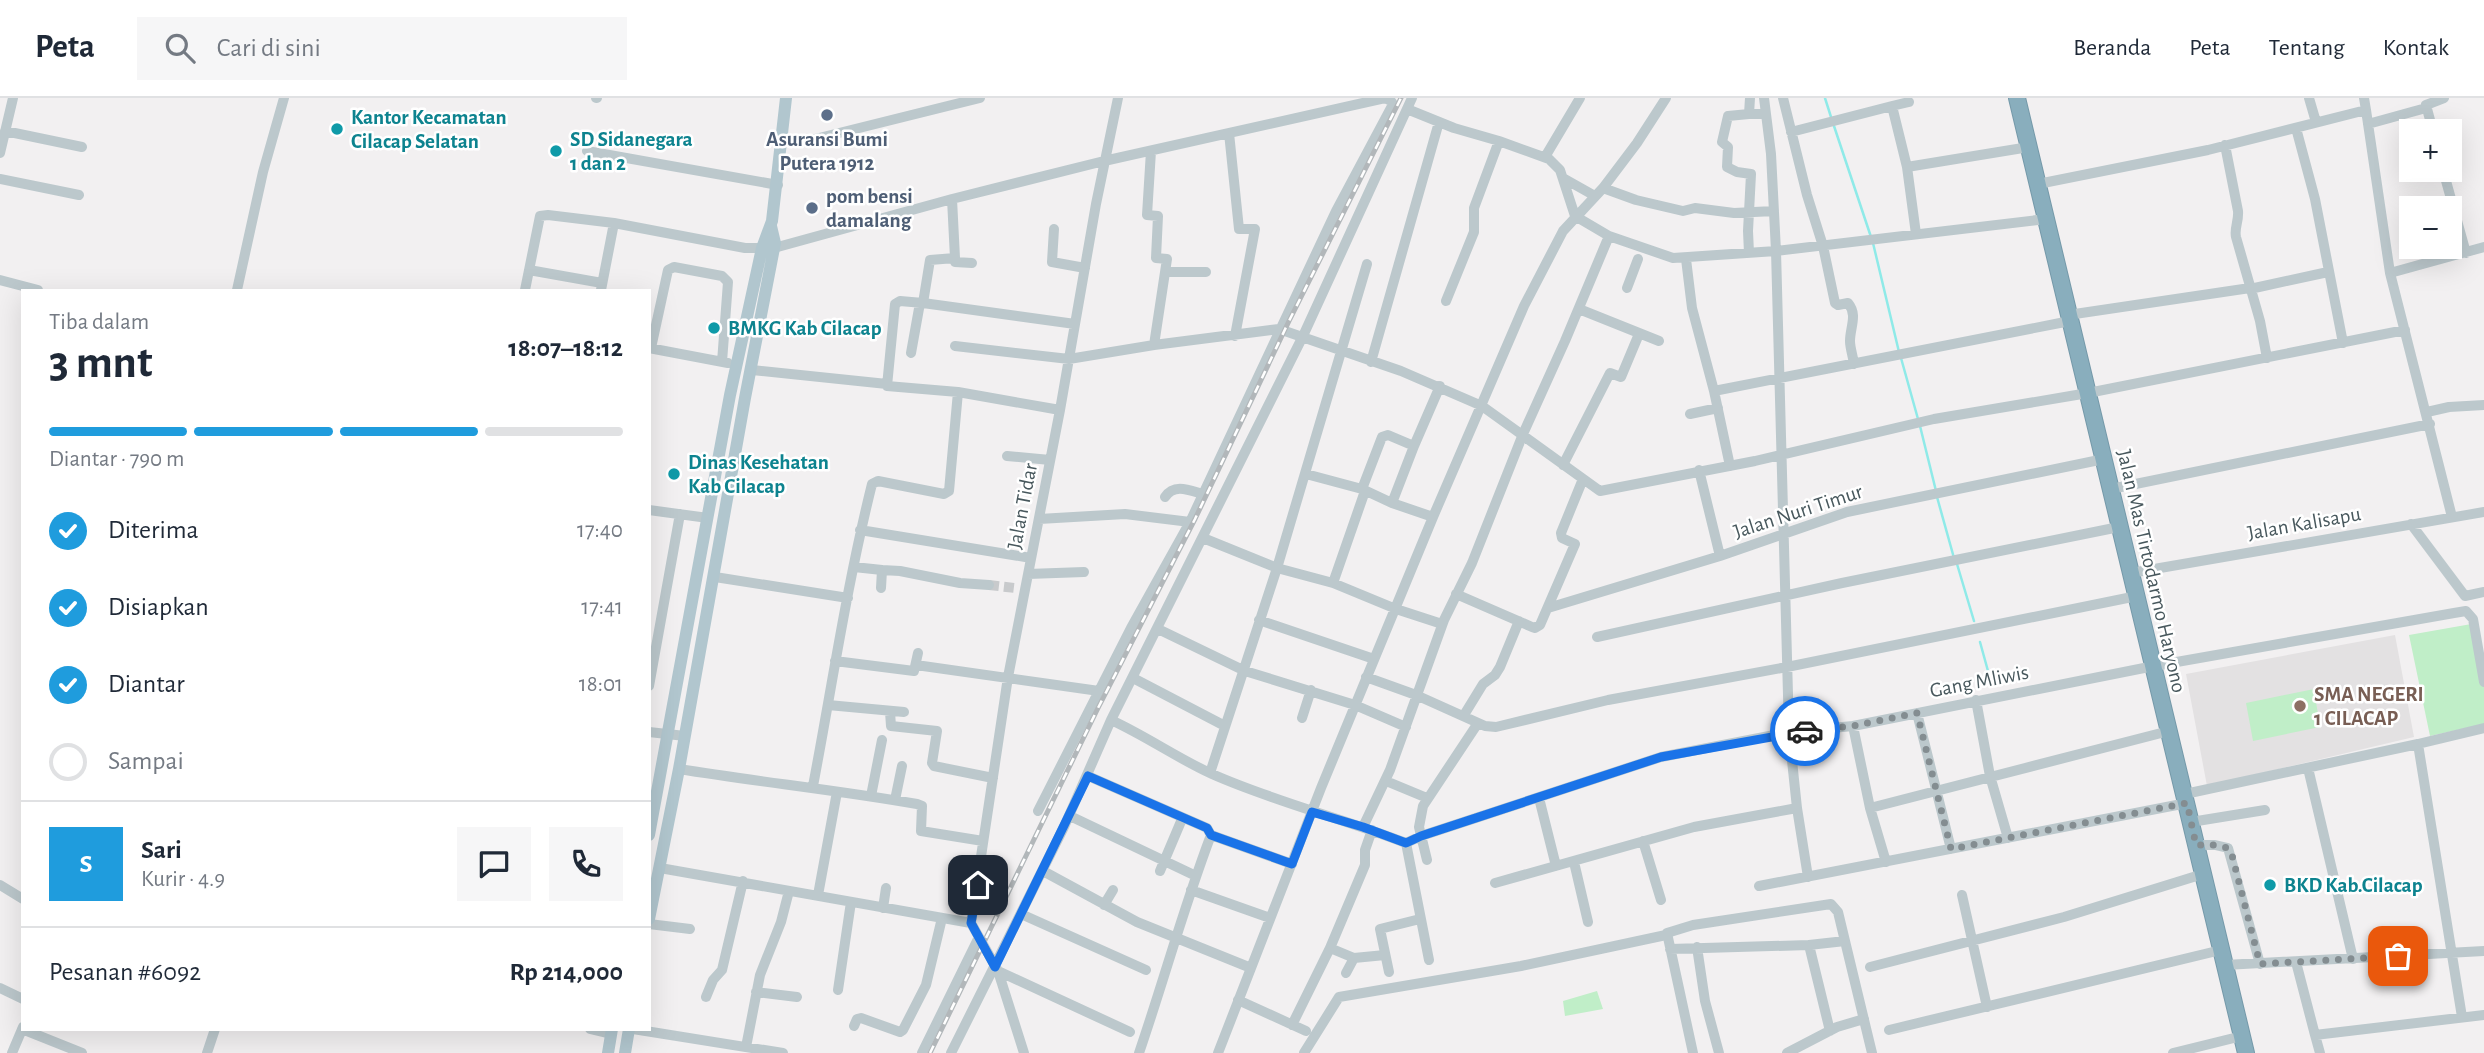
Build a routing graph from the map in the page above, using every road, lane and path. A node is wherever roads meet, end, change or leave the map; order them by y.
1 (13, 98) edge
2 (284, 98) edge
3 (786, 98) edge
4 (980, 98) edge
5 (1118, 98) edge
6 (1580, 98) edge
7 (1666, 98) edge
8 (1750, 98) edge
9 (1764, 98) edge
10 (1783, 98) edge
11 (2017, 98) edge
12 (2309, 98) edge
13 (2364, 98) edge
14 (2444, 98) edge
15 (1909, 102) dead end
16 (1410, 104) edge
17 (1892, 106) junction
18 (2426, 108) junction
19 (2366, 110) junction
20 (1749, 114) junction
21 (1766, 114) junction
22 (2429, 119) edge
23 (1439, 122) junction
24 (2316, 122) junction
25 (2368, 124) junction
26 (2297, 128) junction
27 (5, 131) junction
28 (1791, 132) junction
29 (1229, 134) junction
30 (811, 140) dead end
31 (1499, 141) junction
32 (2225, 145) junction
33 (82, 147) dead end
34 (2029, 147) junction
35 (587, 151) dead end
36 (1151, 151) junction
37 (0, 153) edge
38 (1545, 157) junction
39 (1104, 161) junction
40 (1907, 167) junction
41 (1751, 174) junction
42 (1772, 175) junction
43 (0, 178) edge
44 (1563, 178) junction
45 (2446, 182) edge
46 (2038, 184) junction
47 (778, 185) junction
48 (1599, 192) junction
49 (79, 195) dead end
50 (952, 199) junction
51 (1774, 211) junction
52 (1750, 212) junction
53 (1575, 216) junction
54 (2046, 219) junction
55 (614, 223) junction
56 (1054, 229) dead end
57 (1916, 234) junction
58 (1609, 236) junction
59 (1823, 246) junction
60 (2484, 247) edge
61 (768, 248) junction
62 (1776, 251) junction
63 (1749, 253) junction
64 (2466, 253) junction
65 (1640, 254) junction
66 (955, 258) junction
67 (1686, 259) junction
68 (972, 263) dead end
69 (1367, 264) dead end
70 (1085, 268) junction
71 (529, 270) junction
72 (1165, 271) junction
73 (1206, 272) dead end
74 (2328, 272) junction
75 (2390, 273) junction
76 (0, 280) edge
77 (602, 287) edge
78 (1627, 288) dead end
79 (2250, 288) junction
80 (34, 289) edge
81 (237, 289) edge
82 (525, 289) edge
83 (1446, 301) dead end
84 (921, 303) junction
85 (1579, 309) junction
86 (2069, 318) junction
87 (1075, 324) junction
88 (1279, 329) junction
89 (2405, 330) junction
90 (1639, 334) junction
91 (1235, 336) junction
92 (1303, 336) junction
93 (1659, 341) dead end
94 (2343, 343) junction
95 (651, 344) edge
96 (1154, 345) junction
97 (955, 346) dead end
98 (651, 348) edge
99 (1341, 351) junction
100 (911, 353) dead end
101 (2267, 358) junction
102 (1069, 359) junction
103 (722, 362) junction
104 (1371, 362) junction
105 (738, 364) junction
106 (1854, 364) junction
107 (752, 370) junction
108 (1780, 378) junction
109 (887, 384) junction
110 (1440, 386) junction
111 (1714, 391) junction
112 (958, 392) junction
113 (2088, 393) junction
114 (1482, 405) junction
115 (2484, 405) edge
116 (1717, 408) junction
117 (1060, 410) junction
118 (2427, 412) junction
119 (1690, 414) dead end
120 (2430, 424) junction
121 (1523, 434) junction
122 (1414, 446) junction
123 (1782, 455) junction
124 (1007, 456) dead end
125 (2104, 458) junction
126 (1050, 460) junction
127 (1563, 465) junction
128 (1730, 466) junction
129 (1699, 470) junction
130 (1306, 474) junction
131 (1583, 479) junction
132 (2111, 489) junction
133 (1363, 490) junction
134 (1202, 494) junction
135 (1165, 497) dead end
136 (1392, 503) junction
137 (651, 510) edge
138 (2484, 512) edge
139 (680, 514) junction
140 (1433, 517) junction
141 (2452, 517) junction
142 (708, 518) junction
143 (1039, 519) junction
144 (725, 521) junction
145 (1190, 522) junction
146 (2411, 524) junction
147 (2119, 527) junction
148 (860, 530) junction
149 (1785, 535) junction
150 (1203, 538) junction
151 (1720, 556) junction
152 (1031, 558) junction
153 (854, 567) junction
154 (1277, 568) junction
155 (882, 570) junction
156 (1084, 572) dead end
157 (1028, 573) junction
158 (2131, 573) junction
159 (715, 577) junction
160 (1334, 583) junction
161 (989, 585) tunnel mouth
162 (881, 588) dead end
163 (2484, 592) edge
164 (1456, 594) junction
165 (1786, 596) junction
166 (2137, 596) junction
167 (2467, 596) junction
168 (848, 598) junction
169 (1549, 608) junction
170 (1396, 610) junction
171 (2465, 611) junction
172 (1259, 620) junction
173 (1519, 621) junction
174 (1442, 624) junction
175 (1158, 629) junction
176 (1597, 637) dead end
177 (918, 653) dead end
178 (1374, 659) junction
179 (835, 661) junction
180 (916, 665) junction
181 (2154, 666) junction
182 (1787, 667) junction
183 (2483, 670) edge
184 (1245, 671) junction
185 (651, 675) edge
186 (1008, 677) junction
187 (1366, 677) junction
188 (1133, 678) junction
189 (2484, 682) edge
190 (1311, 690) junction
191 (1099, 691) junction
192 (1416, 695) junction
193 (1976, 700) junction
194 (828, 705) junction
195 (1355, 705) junction
196 (890, 712) junction
197 (904, 712) dead end
198 (1917, 713) junction
199 (1464, 715) junction
200 (1302, 718) dead end
201 (1111, 720) junction
202 (1478, 723) junction
203 (1225, 726) junction
204 (1853, 726) junction
205 (1406, 727) junction
206 (2484, 728) edge
207 (2169, 731) junction
208 (1790, 732) junction
209 (651, 733) edge
210 (667, 733) junction
211 (685, 736) junction
212 (882, 740) dead end
213 (2418, 744) junction
214 (902, 766) dead end
215 (2308, 768) junction
216 (680, 769) junction
217 (1210, 773) junction
218 (1088, 776) junction
219 (1990, 776) junction
220 (993, 778) junction
221 (1385, 781) junction
222 (813, 786) junction
223 (1936, 790) junction
224 (836, 792) junction
225 (871, 796) junction
226 (1539, 797) junction
227 (1427, 798) junction
228 (2186, 799) junction
229 (895, 800) junction
230 (1797, 808) junction
231 (1870, 808) junction
232 (2265, 810) dead end
233 (1038, 811) dead end
234 (1312, 812) junction
235 (1070, 816) junction
236 (1182, 819) junction
237 (2191, 822) junction
238 (651, 824) edge
239 (1368, 828) junction
240 (1211, 835) junction
241 (1421, 836) junction
242 (2008, 838) junction
243 (983, 841) junction
244 (1643, 841) junction
245 (1406, 843) junction
246 (2196, 845) junction
247 (1951, 849) junction
248 (1427, 860) dead end
249 (1574, 862) junction
250 (1886, 862) junction
251 (1292, 864) junction
252 (1162, 866) junction
253 (1556, 866) junction
254 (660, 868) junction
255 (1043, 871) junction
256 (2203, 874) junction
257 (1196, 876) junction
258 (1808, 877) junction
259 (743, 881) junction
260 (1495, 883) dead end
261 (0, 885) edge
262 (1759, 886) dead end
263 (886, 888) dead end
264 (1113, 890) dead end
265 (1191, 890) junction
266 (789, 891) junction
267 (818, 895) junction
268 (1962, 895) dead end
269 (21, 898) edge
270 (1661, 900) dead end
271 (851, 902) junction
272 (1104, 905) junction
273 (883, 908) junction
274 (651, 910) edge
275 (1021, 914) junction
276 (942, 918) junction
277 (1270, 918) junction
278 (1420, 919) junction
279 (1588, 922) dead end
280 (971, 923) junction
281 (651, 924) edge
282 (690, 929) dead end
283 (1666, 935) junction
284 (979, 937) junction
285 (1178, 939) junction
286 (1845, 941) junction
287 (1972, 942) junction
288 (1809, 945) junction
289 (1697, 947) junction
290 (1330, 948) junction
291 (1670, 949) junction
292 (2484, 951) edge
293 (2454, 953) junction
294 (1385, 955) junction
295 (1353, 958) junction
296 (2223, 958) junction
297 (2353, 958) junction
298 (1429, 960) dead end
299 (2295, 962) junction
300 (2260, 964) junction
301 (1251, 968) junction
302 (1870, 968) dead end
303 (996, 969) junction
304 (1146, 970) dead end
305 (1389, 972) dead end
306 (1346, 974) dead end
307 (0, 988) edge
308 (838, 990) dead end
309 (756, 992) junction
310 (706, 997) dead end
311 (797, 997) dead end
312 (21, 998) edge
313 (1238, 1000) junction
314 (1987, 1007) junction
315 (2484, 1015) edge
316 (2462, 1017) junction
317 (1864, 1019) junction
318 (1292, 1025) junction
319 (854, 1026) dead end
320 (21, 1030) edge
321 (1889, 1030) dead end
322 (29, 1031) edge
323 (214, 1031) edge
324 (612, 1031) edge
325 (630, 1031) edge
326 (643, 1031) edge
327 (1306, 1031) dead end
328 (1830, 1031) junction
329 (1130, 1032) dead end
330 (2242, 1035) junction
331 (2315, 1035) junction
332 (749, 1049) edge
333 (12, 1053) edge
334 (82, 1053) edge
335 (207, 1053) edge
336 (608, 1053) edge
337 (625, 1053) edge
338 (783, 1053) edge
339 (922, 1053) edge
340 (951, 1053) edge
341 (1024, 1053) edge
342 (1139, 1053) edge
343 (1217, 1053) edge
344 (1304, 1053) edge
345 (1693, 1053) edge
346 (1718, 1053) edge
347 (1787, 1053) edge
348 (1872, 1053) edge
349 (2173, 1053) edge
350 (2246, 1053) edge
351 (2319, 1053) edge

1 - 27 street
2 - 81 street
3 - 47 main road
4 - 30 street
5 - 39 street, Jalan Tidar
6 - 38 street
7 - 48 street
8 - 20 street
9 - 21 street
10 - 28 street
11 - 34 highway, Jalan Mas Tirtodarmo Haryono
12 - 24 street
13 - 19 street
14 - 18 street
15 - 17 street
16 - 23 street
16 - 92 street
17 - 28 street
17 - 40 street
18 - 22 street
18 - 25 street
19 - 24 street
19 - 25 street
20 - 21 street
20 - 41 street
21 - 42 street
23 - 31 street
23 - 104 street
24 - 26 street
25 - 75 street
26 - 32 street
26 - 74 street
27 - 33 street
27 - 37 street
28 - 59 street
29 - 36 street
29 - 88 street
29 - 91 street
31 - 38 street
31 - 83 street
32 - 46 street
32 - 79 street
34 - 40 street
34 - 46 highway, Jalan Mas Tirtodarmo Haryono
35 - 47 street
36 - 39 street
36 - 72 street
38 - 44 street
39 - 50 street
39 - 70 street, Jalan Tidar
40 - 57 street
41 - 42 street
41 - 52 street
42 - 51 street
43 - 49 street
44 - 48 street
44 - 53 street
45 - 64 street
46 - 54 highway, Jalan Mas Tirtodarmo Haryono
47 - 61 main road
48 - 52 street
48 - 53 street
50 - 61 street
50 - 66 street
51 - 52 street
51 - 62 street
52 - 63 street
53 - 58 street
53 - 114 street
54 - 57 street
54 - 86 highway, Jalan Mas Tirtodarmo Haryono
55 - 61 street
55 - 71 street
55 - 77 street
56 - 70 street
57 - 59 street
58 - 65 street
58 - 85 street
59 - 62 street
59 - 106 street
60 - 64 street
61 - 105 main road
61 - 107 main road
62 - 63 street
62 - 108 street
63 - 67 street
64 - 75 street
65 - 67 street
65 - 78 street
66 - 68 street
66 - 84 street
67 - 111 street
69 - 99 street
70 - 87 street, Jalan Tidar
71 - 77 street
71 - 82 street
72 - 73 street
72 - 96 street
74 - 79 street
74 - 94 street
75 - 89 street
76 - 80 street
79 - 86 street
79 - 101 street
84 - 87 street
84 - 100 street
84 - 109 street
85 - 90 street
85 - 121 street
86 - 106 street
86 - 113 highway, Jalan Mas Tirtodarmo Haryono
87 - 102 street, Jalan Tidar
88 - 91 street
88 - 92 street
88 - 134 street
89 - 94 street
89 - 118 street
90 - 93 street
90 - 127 street
91 - 96 street
92 - 99 street
92 - 150 street
94 - 101 street
95 - 103 street
96 - 102 street
97 - 102 street
98 - 103 street
99 - 104 street
99 - 130 street
101 - 113 street
102 - 117 street, Jalan Tidar
103 - 105 street
104 - 110 street
105 - 142 main road
106 - 108 street
107 - 109 street
107 - 144 main road
108 - 111 street
108 - 123 street
109 - 112 street
110 - 114 street
110 - 122 street
111 - 116 street
112 - 117 street
112 - 148 street
113 - 123 street
113 - 125 highway, Jalan Mas Tirtodarmo Haryono
114 - 121 street
114 - 140 street
115 - 118 street
116 - 119 street
116 - 128 street
117 - 126 street, Jalan Tidar
118 - 120 street
120 - 132 street
120 - 141 street
121 - 127 street
121 - 164 street
122 - 133 street
122 - 136 street
123 - 128 street
123 - 149 street
124 - 126 street
125 - 132 highway, Jalan Mas Tirtodarmo Haryono
125 - 149 street, Jalan Nuri Timur
126 - 143 street, Jalan Tidar
127 - 131 street
128 - 129 street
129 - 131 street
129 - 151 street
130 - 133 street
130 - 154 street
131 - 169 street
132 - 147 highway, Jalan Mas Tirtodarmo Haryono
133 - 136 street
133 - 160 street
134 - 135 street
134 - 145 street
136 - 140 street
137 - 139 street
138 - 141 street, Jalan Kalisapu
139 - 142 street
139 - 185 street
140 - 170 street
141 - 146 street, Jalan Kalisapu
142 - 144 main road
142 - 210 main road
143 - 145 street
143 - 152 street, Jalan Tidar
144 - 159 main road
145 - 191 street
146 - 158 street, Jalan Kalisapu
146 - 167 street
147 - 158 highway, Jalan Mas Tirtodarmo Haryono
147 - 165 street
148 - 152 street
148 - 153 street
149 - 151 street, Jalan Nuri Timur
149 - 165 street
150 - 154 street
150 - 175 street
151 - 169 street, Jalan Nuri Timur
152 - 157 street, Jalan Tidar
153 - 155 street
153 - 168 street
154 - 160 street
154 - 172 street
155 - 161 street
155 - 162 street
156 - 157 street
157 - 186 street, Jalan Tidar
158 - 166 highway, Jalan Mas Tirtodarmo Haryono
159 - 168 street
159 - 211 main road
160 - 170 street
163 - 167 street
164 - 173 street
164 - 174 street
165 - 176 street
165 - 182 street
166 - 181 highway, Jalan Mas Tirtodarmo Haryono
166 - 182 street
167 - 171 street
168 - 179 street
169 - 173 street
170 - 174 street
170 - 178 street
171 - 181 street, Gang Mliwis
171 - 183 street
172 - 178 street
172 - 184 street
173 - 199 street
174 - 192 street
175 - 184 street
175 - 188 street
177 - 180 street
178 - 187 street
179 - 180 street
179 - 194 street
180 - 186 street
181 - 193 street, Gang Mliwis
181 - 207 highway, Jalan Mas Tirtodarmo Haryono
182 - 202 street
182 - 208 street
183 - 189 street
184 - 190 street
184 - 203 street
186 - 191 street
186 - 220 street, Jalan Tidar
187 - 192 street
187 - 195 street
188 - 201 street
188 - 203 street
190 - 195 street
190 - 200 street
191 - 233 street
192 - 199 street
192 - 205 street
193 - 198 street, Gang Mliwis
193 - 219 street
194 - 196 street
194 - 222 street
195 - 205 street
195 - 234 street
196 - 197 street
196 - 220 street
198 - 204 street, Gang Mliwis
198 - 223 street
199 - 202 street
201 - 217 street
201 - 218 street
202 - 227 street
203 - 217 street
204 - 208 street, Gang Mliwis
204 - 231 street
205 - 221 street
206 - 213 street
207 - 219 street
207 - 228 highway, Jalan Mas Tirtodarmo Haryono
208 - 226 street, Gang Mliwis
208 - 230 street
209 - 210 street
210 - 211 street
210 - 238 main road
211 - 216 main road
212 - 225 street
213 - 215 street
213 - 293 street
214 - 229 street
215 - 228 street
215 - 297 street
216 - 222 street
216 - 254 main road
217 - 234 street
218 - 235 street
218 - 236 street
219 - 223 street
219 - 242 street
220 - 243 street, Jalan Tidar
221 - 227 street
221 - 239 street
222 - 224 street
223 - 231 street
223 - 247 street
224 - 225 street
224 - 267 street
225 - 229 street
226 - 241 street, Gang Mliwis
226 - 253 street
227 - 241 street
228 - 237 highway, Jalan Mas Tirtodarmo Haryono
228 - 242 street
229 - 243 street
230 - 244 street
230 - 258 street
231 - 250 street
232 - 237 street
234 - 239 street
234 - 251 street
235 - 252 street
235 - 255 street
236 - 240 street
236 - 252 street
237 - 246 highway, Jalan Mas Tirtodarmo Haryono
239 - 245 street
239 - 290 street
240 - 251 street
240 - 257 street
241 - 245 street, Gang Mliwis
241 - 248 street
242 - 247 street
243 - 280 street, Jalan Tidar
244 - 249 street
244 - 270 street
245 - 278 street
246 - 256 highway, Jalan Mas Tirtodarmo Haryono
246 - 300 street
247 - 250 street
249 - 253 street
249 - 279 street
250 - 258 street
251 - 277 street
252 - 257 street
253 - 260 street
254 - 259 street
254 - 274 main road
255 - 272 street
255 - 275 street
256 - 287 street
256 - 296 highway, Jalan Mas Tirtodarmo Haryono
257 - 265 street
258 - 262 street
259 - 266 street
259 - 310 street
261 - 269 street
263 - 273 street
264 - 272 street
265 - 277 street
265 - 285 street
266 - 267 street
266 - 309 street
267 - 271 street
268 - 287 street
271 - 273 street
271 - 308 street
272 - 285 street
273 - 276 street
275 - 303 street
275 - 304 street
276 - 280 street
276 - 319 street
277 - 301 street
278 - 294 street
278 - 298 street
280 - 284 street
281 - 282 street
283 - 286 street
283 - 291 street
283 - 344 street
284 - 303 street
284 - 339 street
285 - 301 street
285 - 342 street
286 - 288 street
286 - 317 street
287 - 302 street
287 - 314 street
288 - 289 street
288 - 328 street
289 - 291 street
289 - 346 street
290 - 295 street
290 - 318 street
291 - 345 street
292 - 293 street
293 - 297 street
293 - 316 street
294 - 295 street
294 - 305 street
295 - 306 street
296 - 300 street
296 - 314 street
296 - 330 highway, Jalan Mas Tirtodarmo Haryono
297 - 299 street
299 - 300 street
299 - 331 street
301 - 313 street
303 - 329 street
303 - 340 street
303 - 341 street
307 - 312 street
309 - 311 street
309 - 332 street
313 - 318 street
313 - 343 street
314 - 321 street
315 - 316 street
316 - 331 street
317 - 328 street
317 - 348 street
318 - 327 street
320 - 333 street
322 - 334 street
323 - 335 street
324 - 336 main road
325 - 337 main road
326 - 332 street
328 - 347 street
330 - 349 street
330 - 350 highway, Jalan Mas Tirtodarmo Haryono
331 - 351 street
332 - 338 street

